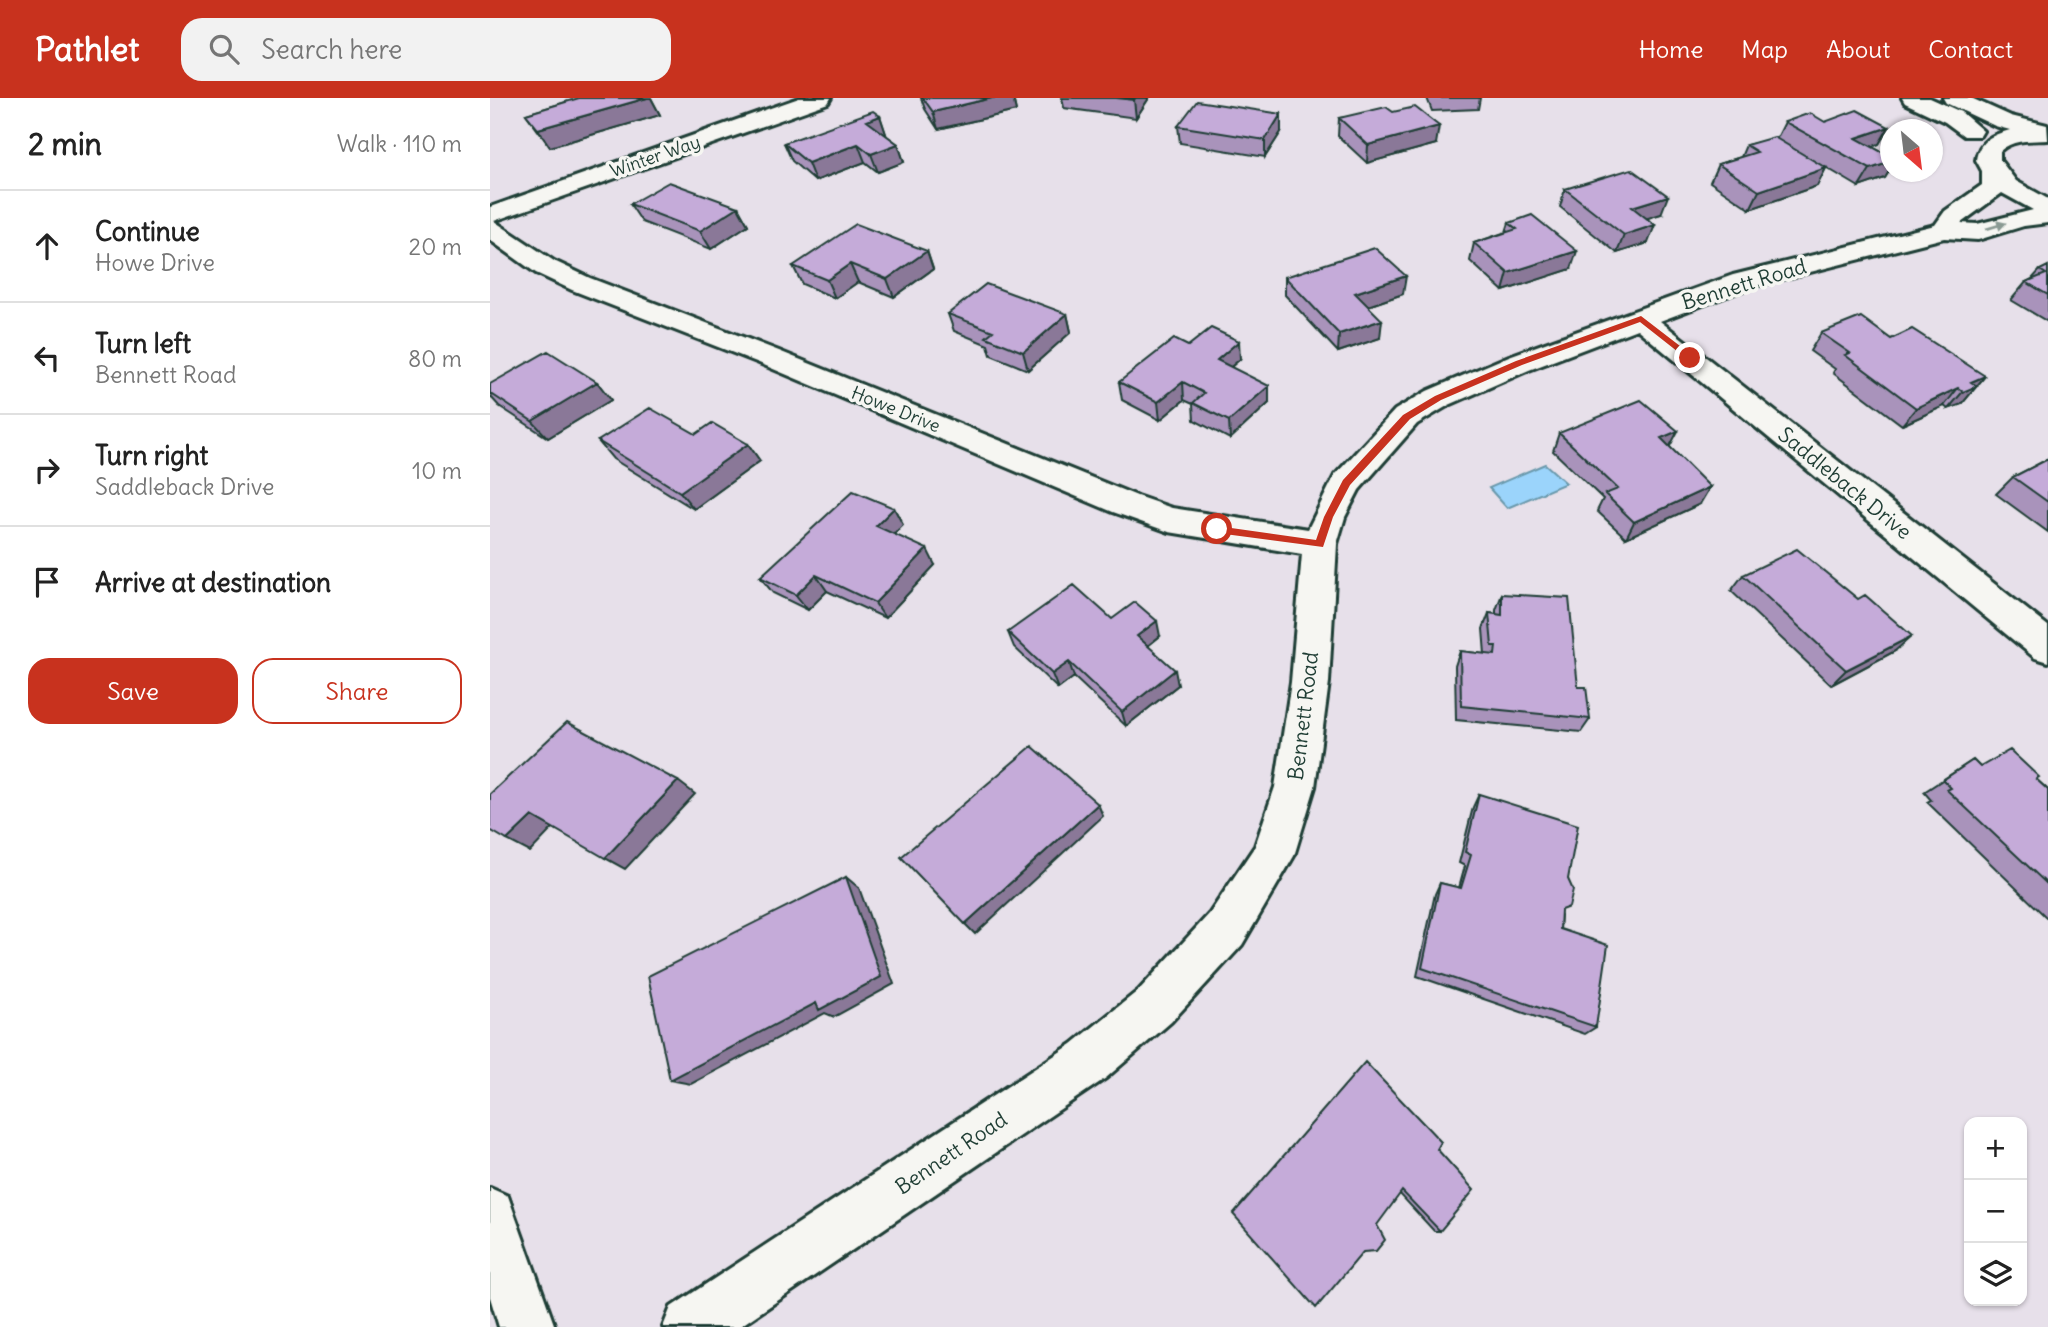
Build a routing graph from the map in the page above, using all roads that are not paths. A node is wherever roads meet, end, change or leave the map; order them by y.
1 (820, 98) edge
2 (1913, 98) edge
3 (1954, 98) edge
4 (2048, 132) edge
5 (1989, 165) junction
6 (2048, 208) edge
7 (490, 215) edge
8 (2048, 216) edge
9 (490, 228) edge
10 (1944, 230) junction
11 (1641, 319) junction
12 (1320, 544) junction
13 (2048, 648) edge
14 (490, 1214) edge
15 (527, 1327) edge
16 (691, 1327) edge

1 - 7 street, Winter Way
2 - 5 street
3 - 4 street
4 - 5 street
5 - 6 street
5 - 10 street, Bennett Road
10 -> 8 street, Bennett Road
9 - 12 street, Howe Drive
10 - 11 street, Bennett Road
11 - 12 street, Bennett Road
11 - 13 street, Saddleback Drive
12 - 16 street, Bennett Road
14 - 15 street

